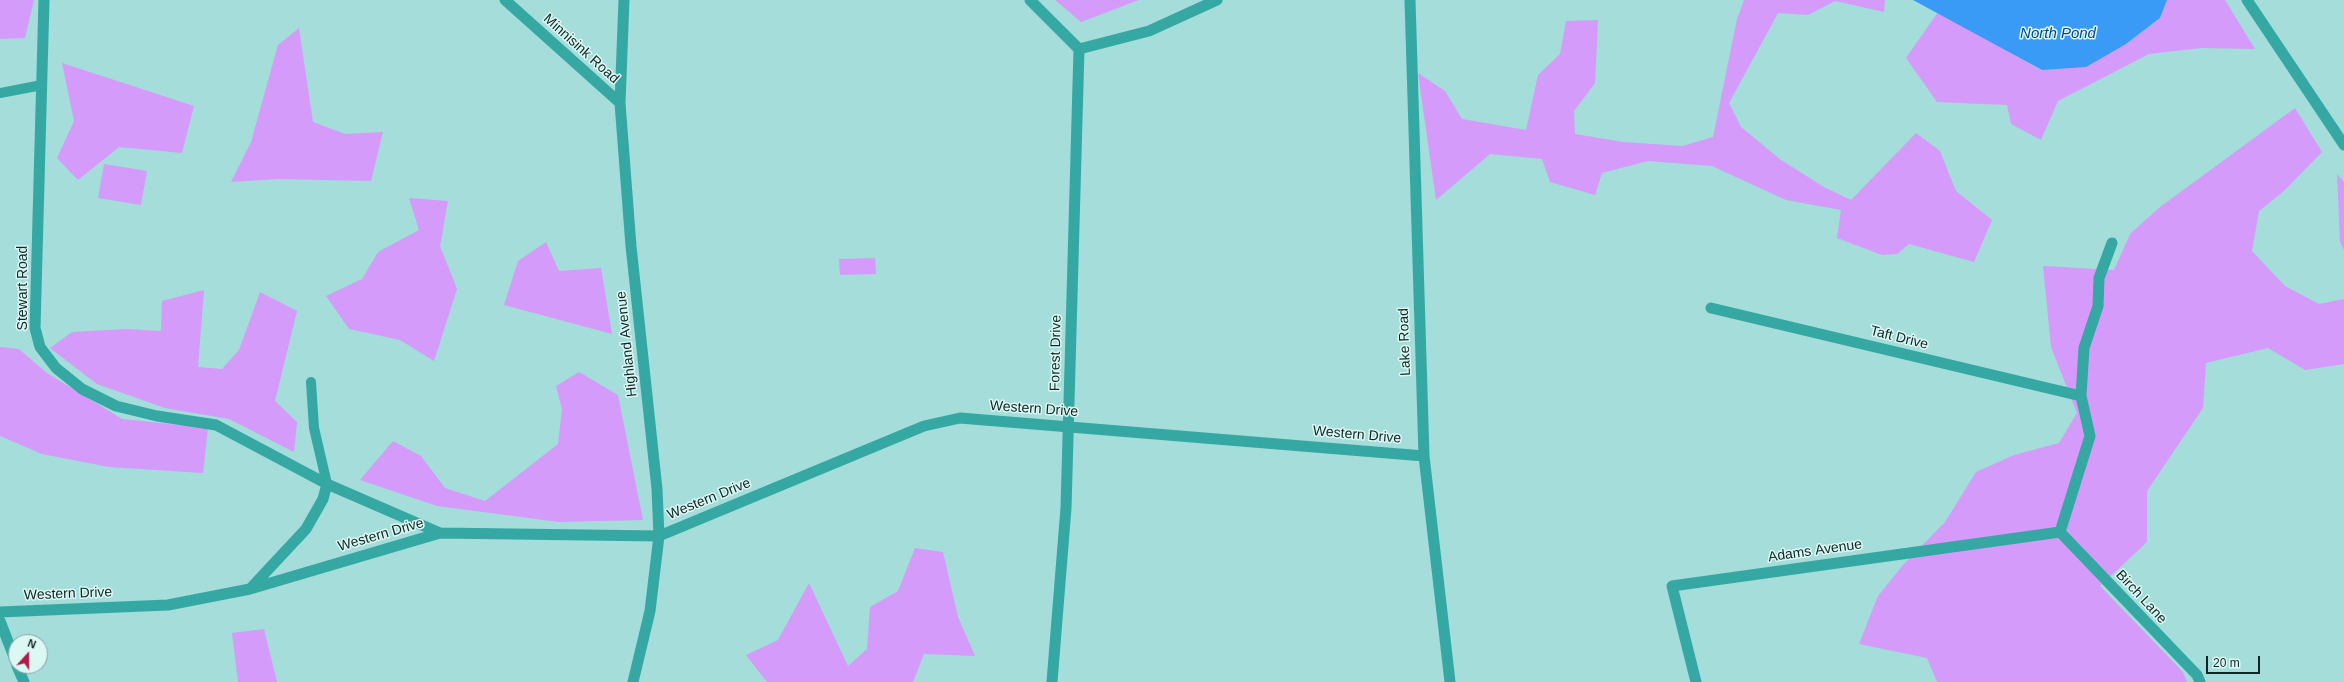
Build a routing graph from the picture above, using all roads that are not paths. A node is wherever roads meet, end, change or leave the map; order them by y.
1 (44, 0) edge
2 (505, 0) edge
3 (624, 0) edge
4 (1030, 0) edge
5 (1218, 0) edge
6 (1410, 0) edge
7 (2247, 0) edge
8 (1079, 48) junction
9 (42, 85) junction
10 (0, 93) edge
11 (620, 104) junction
12 (2344, 145) edge
13 (2112, 244) dead end
14 (1711, 308) dead end
15 (311, 382) dead end
16 (2081, 396) junction
17 (1070, 426) junction
18 (1424, 456) junction
19 (327, 484) junction
20 (2060, 532) junction
21 (440, 533) junction
22 (659, 536) junction
23 (250, 589) junction
24 (0, 612) edge
25 (0, 621) edge
26 (8, 642) edge
27 (634, 682) edge
28 (1052, 682) edge
29 (1450, 682) edge
30 (1696, 682) edge
31 (2200, 682) edge

1 - 9 street, Stewart Road
2 - 11 street, Minnisink Road
3 - 11 street, Highland Avenue
4 - 8 street
5 - 8 street
6 - 18 street, Lake Road
7 - 12 street
8 - 17 street, Forest Drive
9 - 10 lane
9 - 19 street, Stewart Road
11 - 22 street, Highland Avenue
13 - 16 street
14 - 16 street, Taft Drive
15 - 19 lane
16 - 20 street
17 - 18 street, Western Drive
17 - 22 street, Western Drive
17 - 28 street, Forest Drive
18 - 29 street, Lake Road
19 - 21 street, Stewart Road
19 - 23 street
20 - 30 street, Adams Avenue
20 - 31 street, Birch Lane
21 - 22 street, Western Drive
21 - 23 street, Western Drive
22 - 27 street, Highland Avenue
23 - 24 street, Western Drive
25 - 26 street

